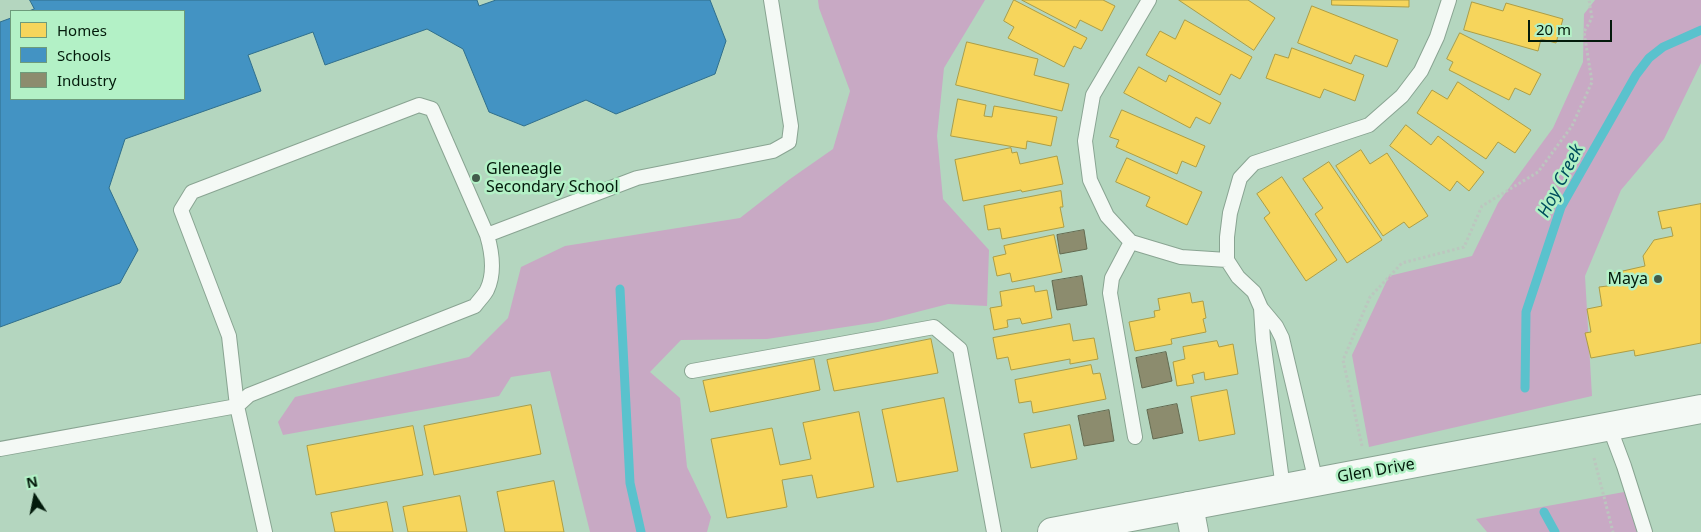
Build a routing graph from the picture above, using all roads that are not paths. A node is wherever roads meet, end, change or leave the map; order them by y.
1 (770, 0) edge
2 (1149, 0) edge
3 (1449, 0) edge
4 (488, 235) junction
5 (1131, 242) junction
6 (1227, 260) junction
7 (1261, 308) junction
8 (692, 371) dead end
9 (237, 406) junction
10 (1701, 409) edge
11 (1598, 428) junction
12 (1135, 437) dead end
13 (0, 449) edge
14 (1316, 482) junction
15 (1283, 488) junction
16 (1192, 519) edge
17 (265, 532) edge
18 (994, 532) edge
19 (1052, 532) edge
20 (1645, 532) edge

1 - 4 lane
2 - 5 lane
3 - 6 lane
4 - 9 lane
4 - 9 lane
5 - 6 lane
5 - 12 lane
6 - 7 lane
7 - 14 lane
7 - 15 lane
8 - 18 lane
9 - 13 lane
9 - 17 lane
10 - 11 street, Glen Drive
11 - 14 street, Glen Drive
11 - 20 lane
14 - 15 street, Glen Drive
15 - 16 street, Glen Drive
16 - 19 street, Glen Drive

